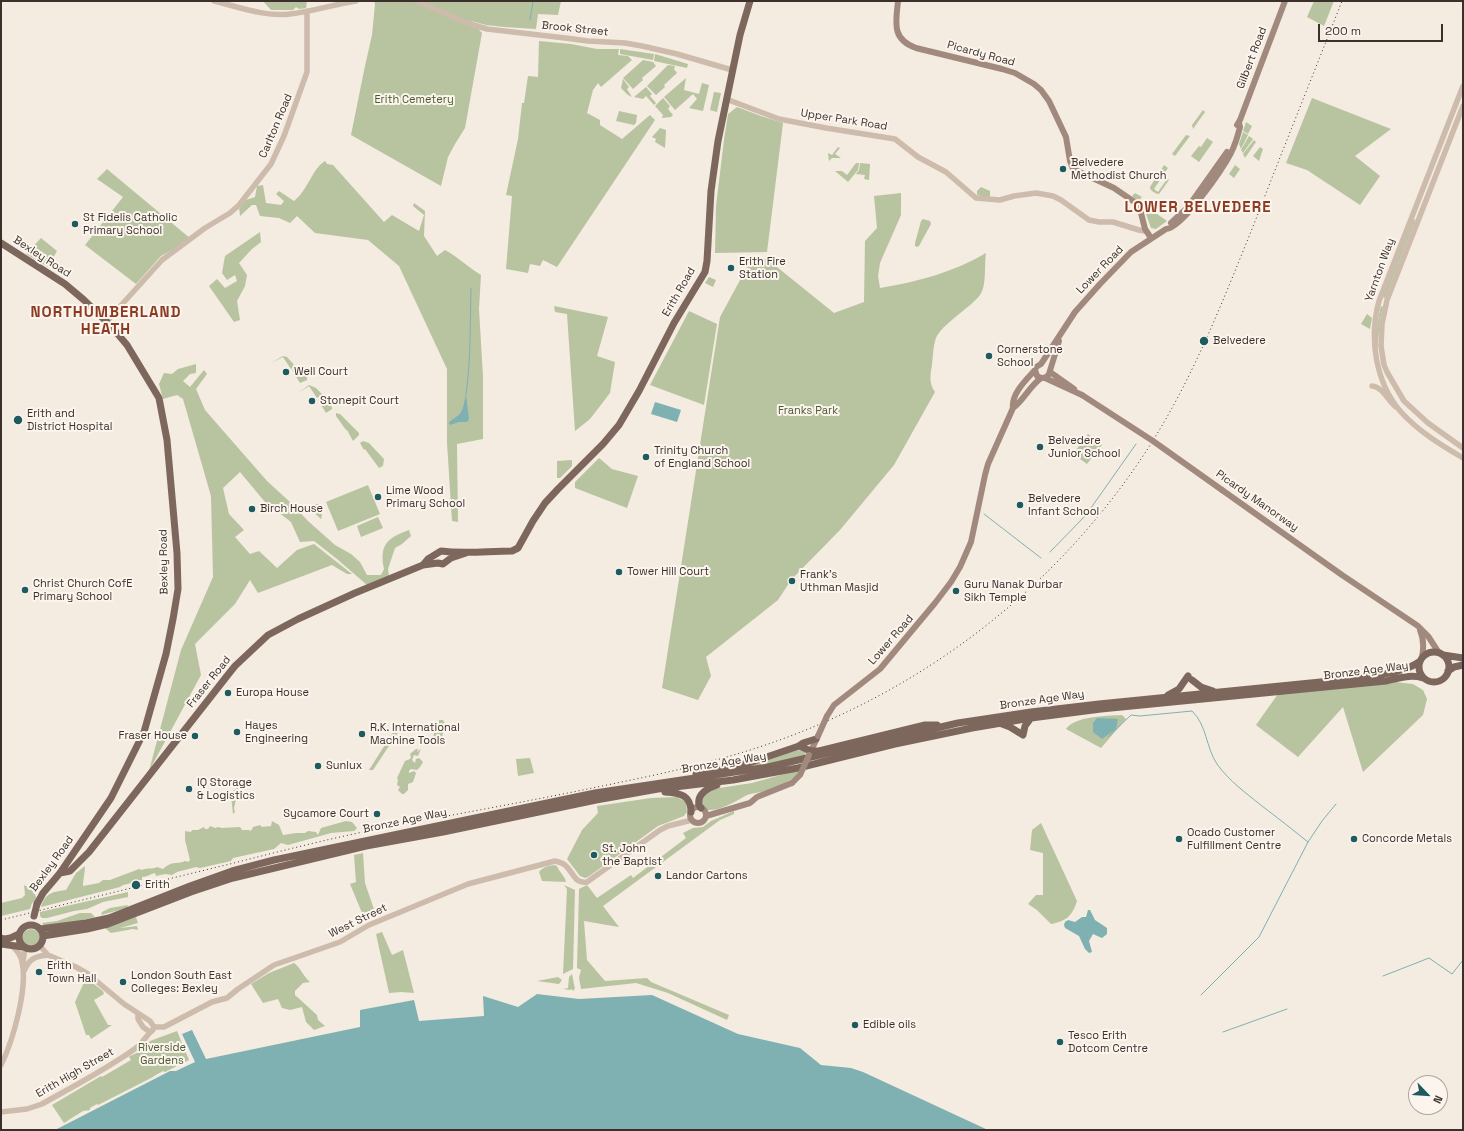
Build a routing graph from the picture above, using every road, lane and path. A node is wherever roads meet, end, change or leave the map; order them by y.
1 (214, 1) edge
2 (356, 1) edge
3 (418, 1) edge
4 (750, 1) edge
5 (898, 1) edge
6 (1285, 1) edge
7 (337, 2) edge
8 (307, 11) junction
9 (732, 70) junction
10 (1463, 86) edge
11 (726, 99) junction
12 (1463, 106) edge
13 (1145, 229) junction
14 (1164, 230) joint
15 (1151, 238) junction
16 (1, 243) edge
17 (106, 322) junction
18 (1062, 332) junction
19 (1041, 364) junction
20 (1035, 370) junction
21 (1050, 370) junction
22 (1043, 378) junction
23 (1372, 386) dead end
24 (1082, 395) junction
25 (1013, 408) junction
26 (1401, 411) junction
27 (1463, 448) edge
28 (1463, 458) edge
29 (518, 548) joint
30 (446, 553) junction
31 (467, 553) junction
32 (436, 555) junction
33 (448, 560) junction
34 (438, 563) junction
35 (423, 565) junction
36 (1418, 626) junction
37 (1441, 654) junction
38 (1463, 658) edge
39 (1420, 659) junction
40 (1463, 665) edge
41 (1448, 671) junction
42 (1423, 678) junction
43 (1214, 692) junction
44 (1164, 697) junction
45 (1031, 718) junction
46 (999, 723) junction
47 (958, 724) junction
48 (817, 738) junction
49 (799, 746) junction
50 (825, 749) junction
51 (810, 753) junction
52 (733, 780) junction
53 (675, 782) junction
54 (643, 792) junction
55 (701, 808) junction
56 (691, 812) junction
57 (706, 816) junction
58 (692, 820) junction
59 (366, 844) junction
60 (60, 873) junction
61 (34, 916) junction
62 (28, 925) junction
63 (40, 931) junction
64 (19, 934) junction
65 (1, 938) edge
66 (1, 944) edge
67 (12, 946) junction
68 (40, 946) junction
69 (24, 948) junction
70 (48, 955) junction
71 (22, 963) junction
72 (23, 973) junction
73 (138, 1014) junction
74 (152, 1030) junction
75 (1, 1065) edge
76 (1, 1112) edge

1 - 8 street
2 - 7 street
3 - 9 street, Brook Street
4 - 9 main road, Erith Road
5 - 13 main road, Picardy Road
6 - 14 main road, Gilbert Road
7 - 8 street
8 - 17 street, Carlton Road
9 - 11 main road, Erith Road
10 - 26 street, Yarnton Way
11 - 13 street, Upper Park Road
11 - 29 main road, Erith Road
12 - 27 street, Yarnton Way
13 - 15 main road, Picardy Road
14 - 15 main road, Lower Road
15 - 18 main road, Lower Road
16 - 17 main road, Bexley Road
17 - 60 main road, Bexley Road
18 - 19 main road, Lower Road
18 - 21 main road, Lower Road
19 - 20 main road, Lower Road
19 - 21 main road
20 - 22 main road
20 - 25 main road, Lower Road
21 - 22 main road, Lower Road
21 - 24 main road, Picardy Manorway
22 - 24 main road, Picardy Manorway
22 - 25 main road, Lower Road
23 - 26 street
24 - 36 main road, Picardy Manorway, bridge
25 - 48 main road, Lower Road, bridge
26 - 28 street, Yarnton Way
29 - 31 main road, Fraser Road
30 - 31 main road, Fraser Road
30 - 32 main road, Fraser Road
30 - 33 main road
31 - 33 main road, Fraser Road
32 - 34 main road
32 - 35 main road, Fraser Road
33 - 34 main road, Fraser Road
34 - 35 main road, Fraser Road
35 - 60 main road, Fraser Road
36 - 37 main road, Picardy Manorway
36 - 39 main road
37 - 38 main road
37 - 39 main road
37 - 41 main road
39 - 42 main road
39 - 43 main road, Bronze Age Way
40 - 41 main road
41 - 42 main road
42 - 45 main road, Bronze Age Way
43 - 44 main road, Bronze Age Way
43 - 44 main road
44 - 47 main road, Bronze Age Way
45 - 46 main road, Bronze Age Way
45 - 46 main road
46 - 52 main road, Bronze Age Way
47 - 50 main road
47 - 53 main road, Bronze Age Way
48 - 49 main road
48 - 50 main road
48 - 51 main road, Lower Road
49 - 51 main road
49 - 53 main road
50 - 51 main road
51 - 57 main road, Lower Road, bridge
52 - 54 main road, Bronze Age Way
52 - 55 main road
53 - 59 main road, Bronze Age Way
54 - 56 main road
54 - 59 main road, Bronze Age Way
55 - 56 main road
55 - 57 main road
56 - 58 main road
57 - 58 main road
58 - 74 street, West Street
59 - 63 main road, Bronze Age Way
60 - 61 main road, Bexley Road, bridge
61 - 62 main road, Bexley Road
61 - 63 main road, Bexley Road
62 - 63 main road
62 - 64 main road
63 - 68 main road
64 - 65 main road
64 - 69 main road
66 - 67 main road
67 - 69 main road
67 - 71 street
68 - 69 main road
68 - 70 street
69 - 71 street
70 - 72 street
70 - 73 street
71 - 72 street
72 - 75 street
73 - 74 street
73 - 74 street
74 - 76 street, Erith High Street

